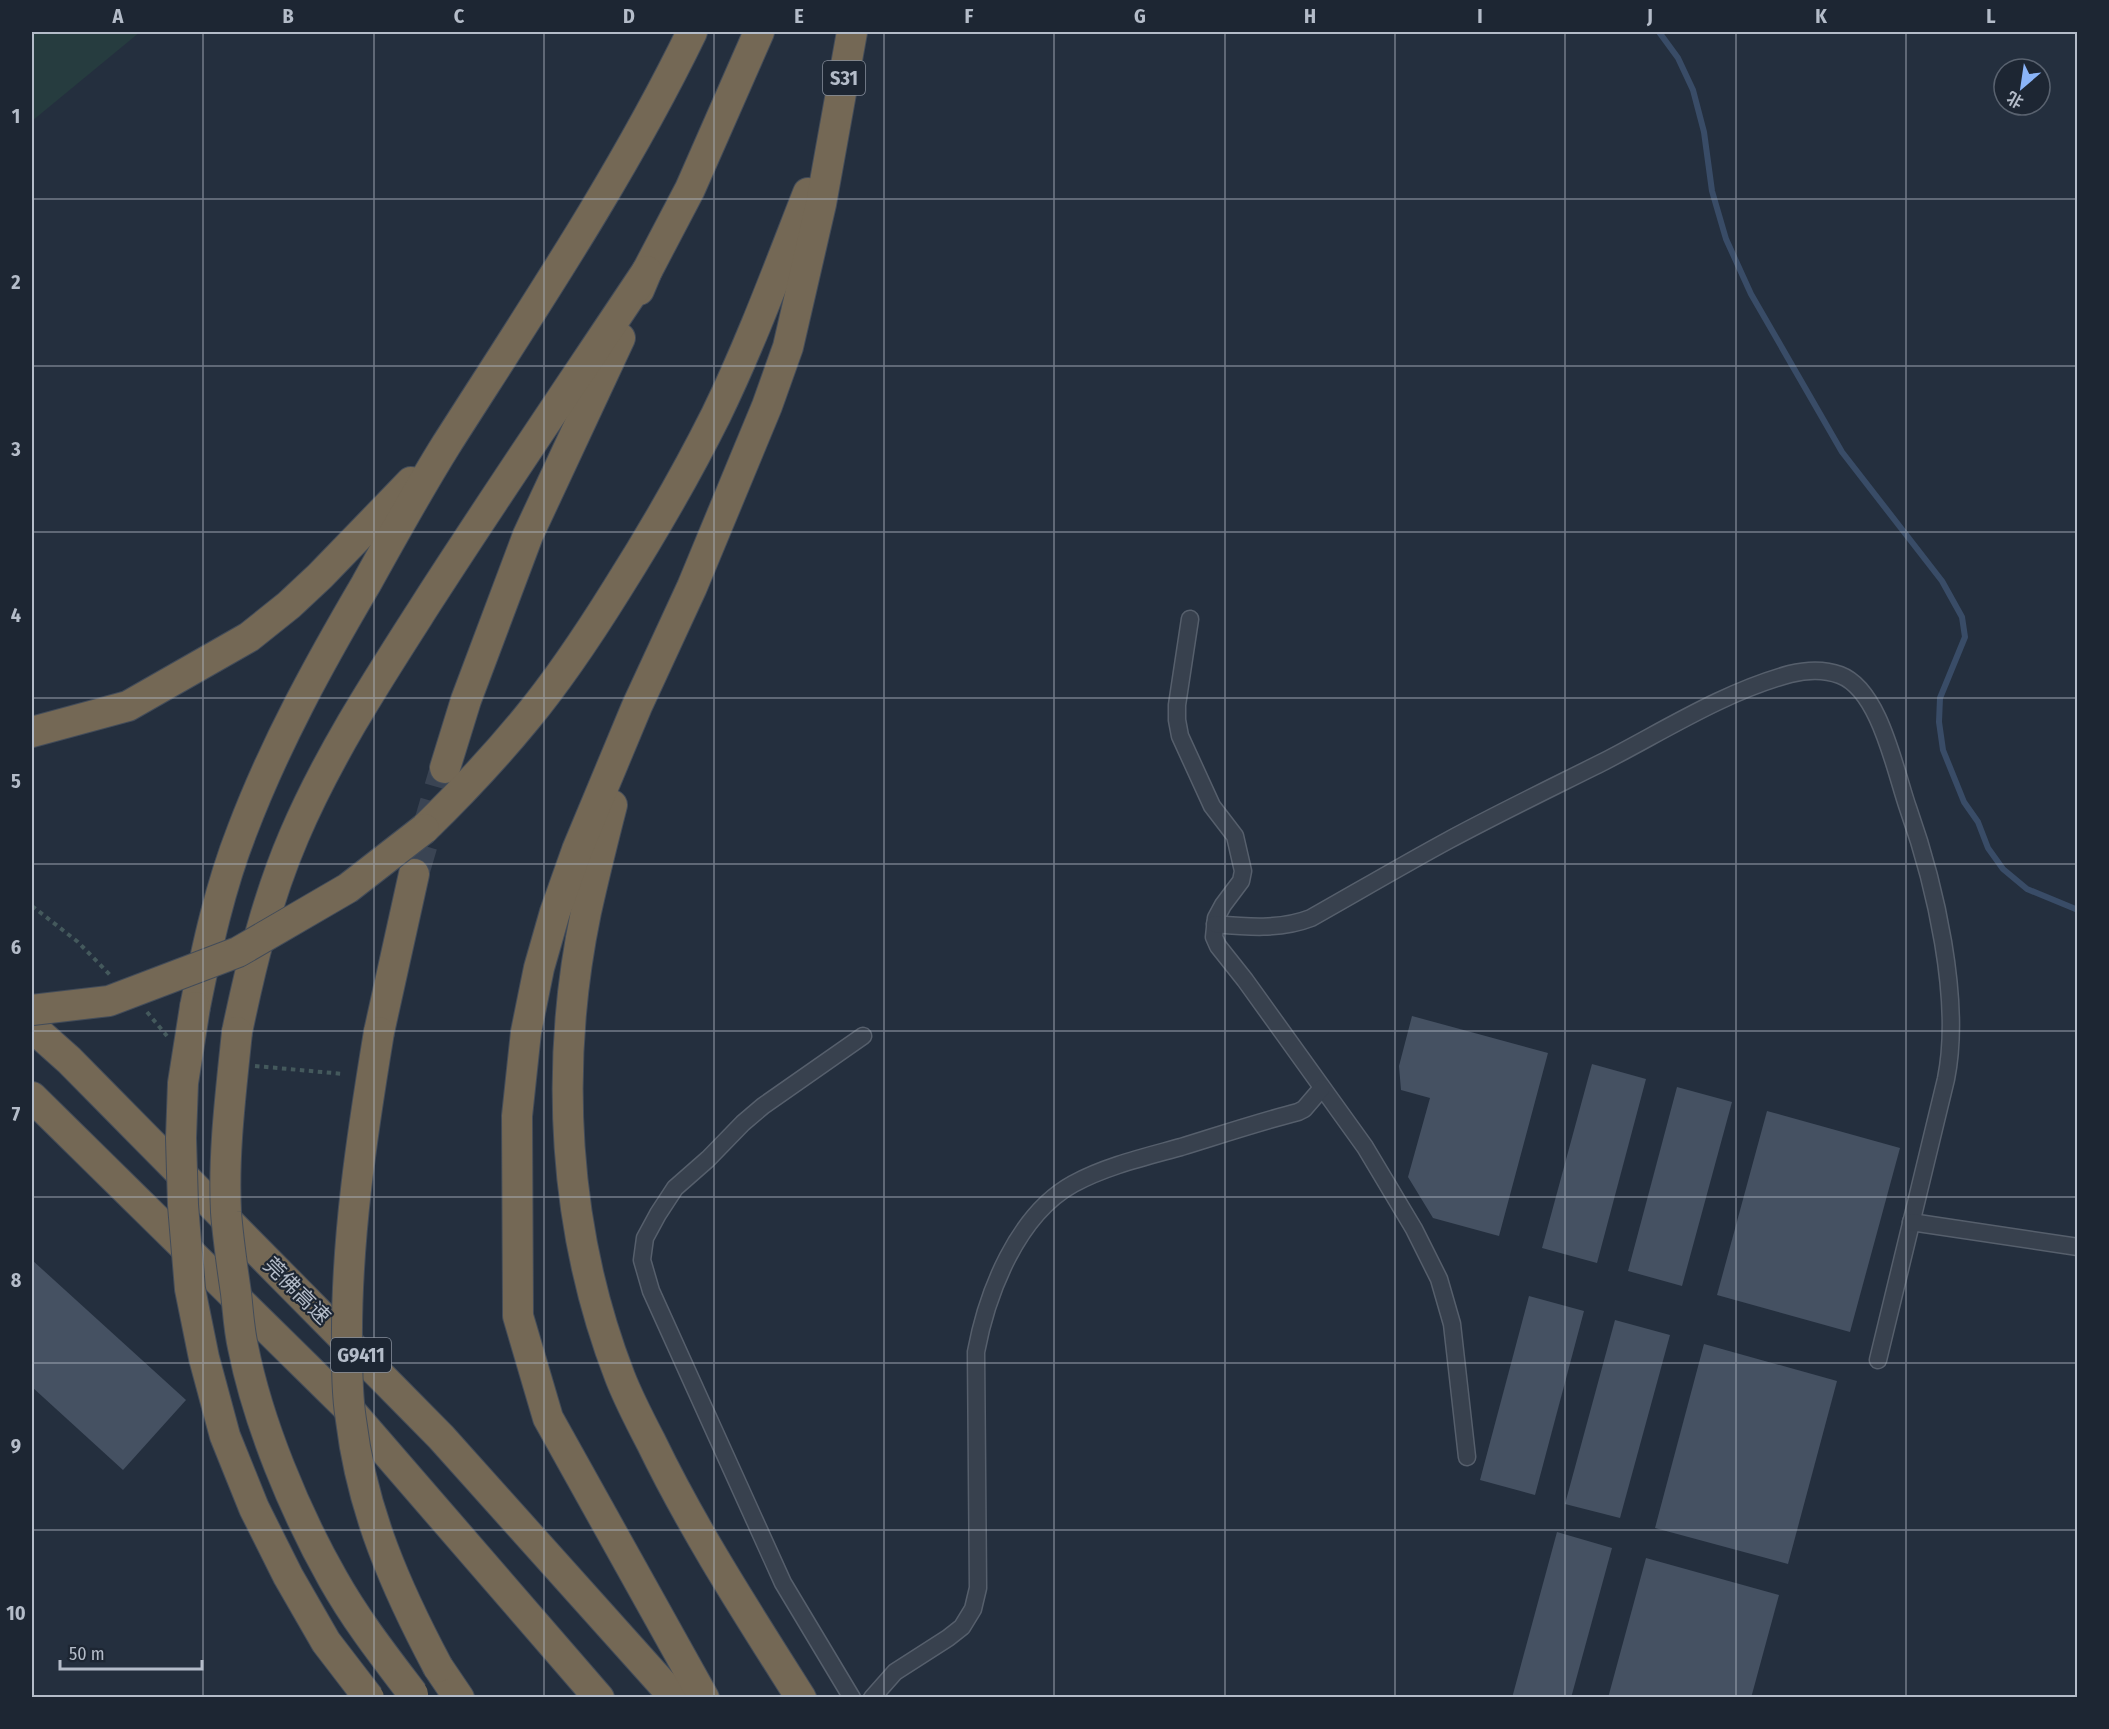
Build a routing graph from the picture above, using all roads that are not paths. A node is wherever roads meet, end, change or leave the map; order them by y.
1 (692, 32) edge
2 (759, 32) edge
3 (852, 32) edge
4 (834, 124) junction
5 (647, 271) junction
6 (445, 447) junction
7 (1190, 619) dead end
8 (637, 706) junction
9 (32, 732) edge
10 (445, 768) tunnel mouth
11 (414, 874) tunnel mouth
12 (1215, 924) junction
13 (32, 1010) edge
14 (32, 1027) edge
15 (863, 1036) dead end
16 (1322, 1088) junction
17 (32, 1097) edge
18 (1911, 1222) junction
19 (2078, 1247) edge
20 (1878, 1360) dead end
21 (1467, 1456) dead end
22 (415, 1696) edge
23 (369, 1698) edge
24 (459, 1698) edge
25 (598, 1698) edge
26 (675, 1698) edge
27 (704, 1698) edge
28 (801, 1698) edge
29 (852, 1698) edge
30 (872, 1698) edge

1 - 6 highway
2 - 5 highway
3 - 4 highway, S31
4 - 8 highway
4 - 13 highway, bridge
5 - 10 highway
5 - 22 highway, bridge
6 - 9 highway
6 - 23 highway, bridge
7 - 12 street
8 - 27 highway
8 - 28 highway
11 - 24 highway, bridge
12 - 16 street
12 - 18 street
14 - 26 highway, 莞佛高速 / G9411
15 - 29 street
16 - 21 street
16 - 30 street
17 - 25 highway, G9411
18 - 19 street
18 - 20 street

